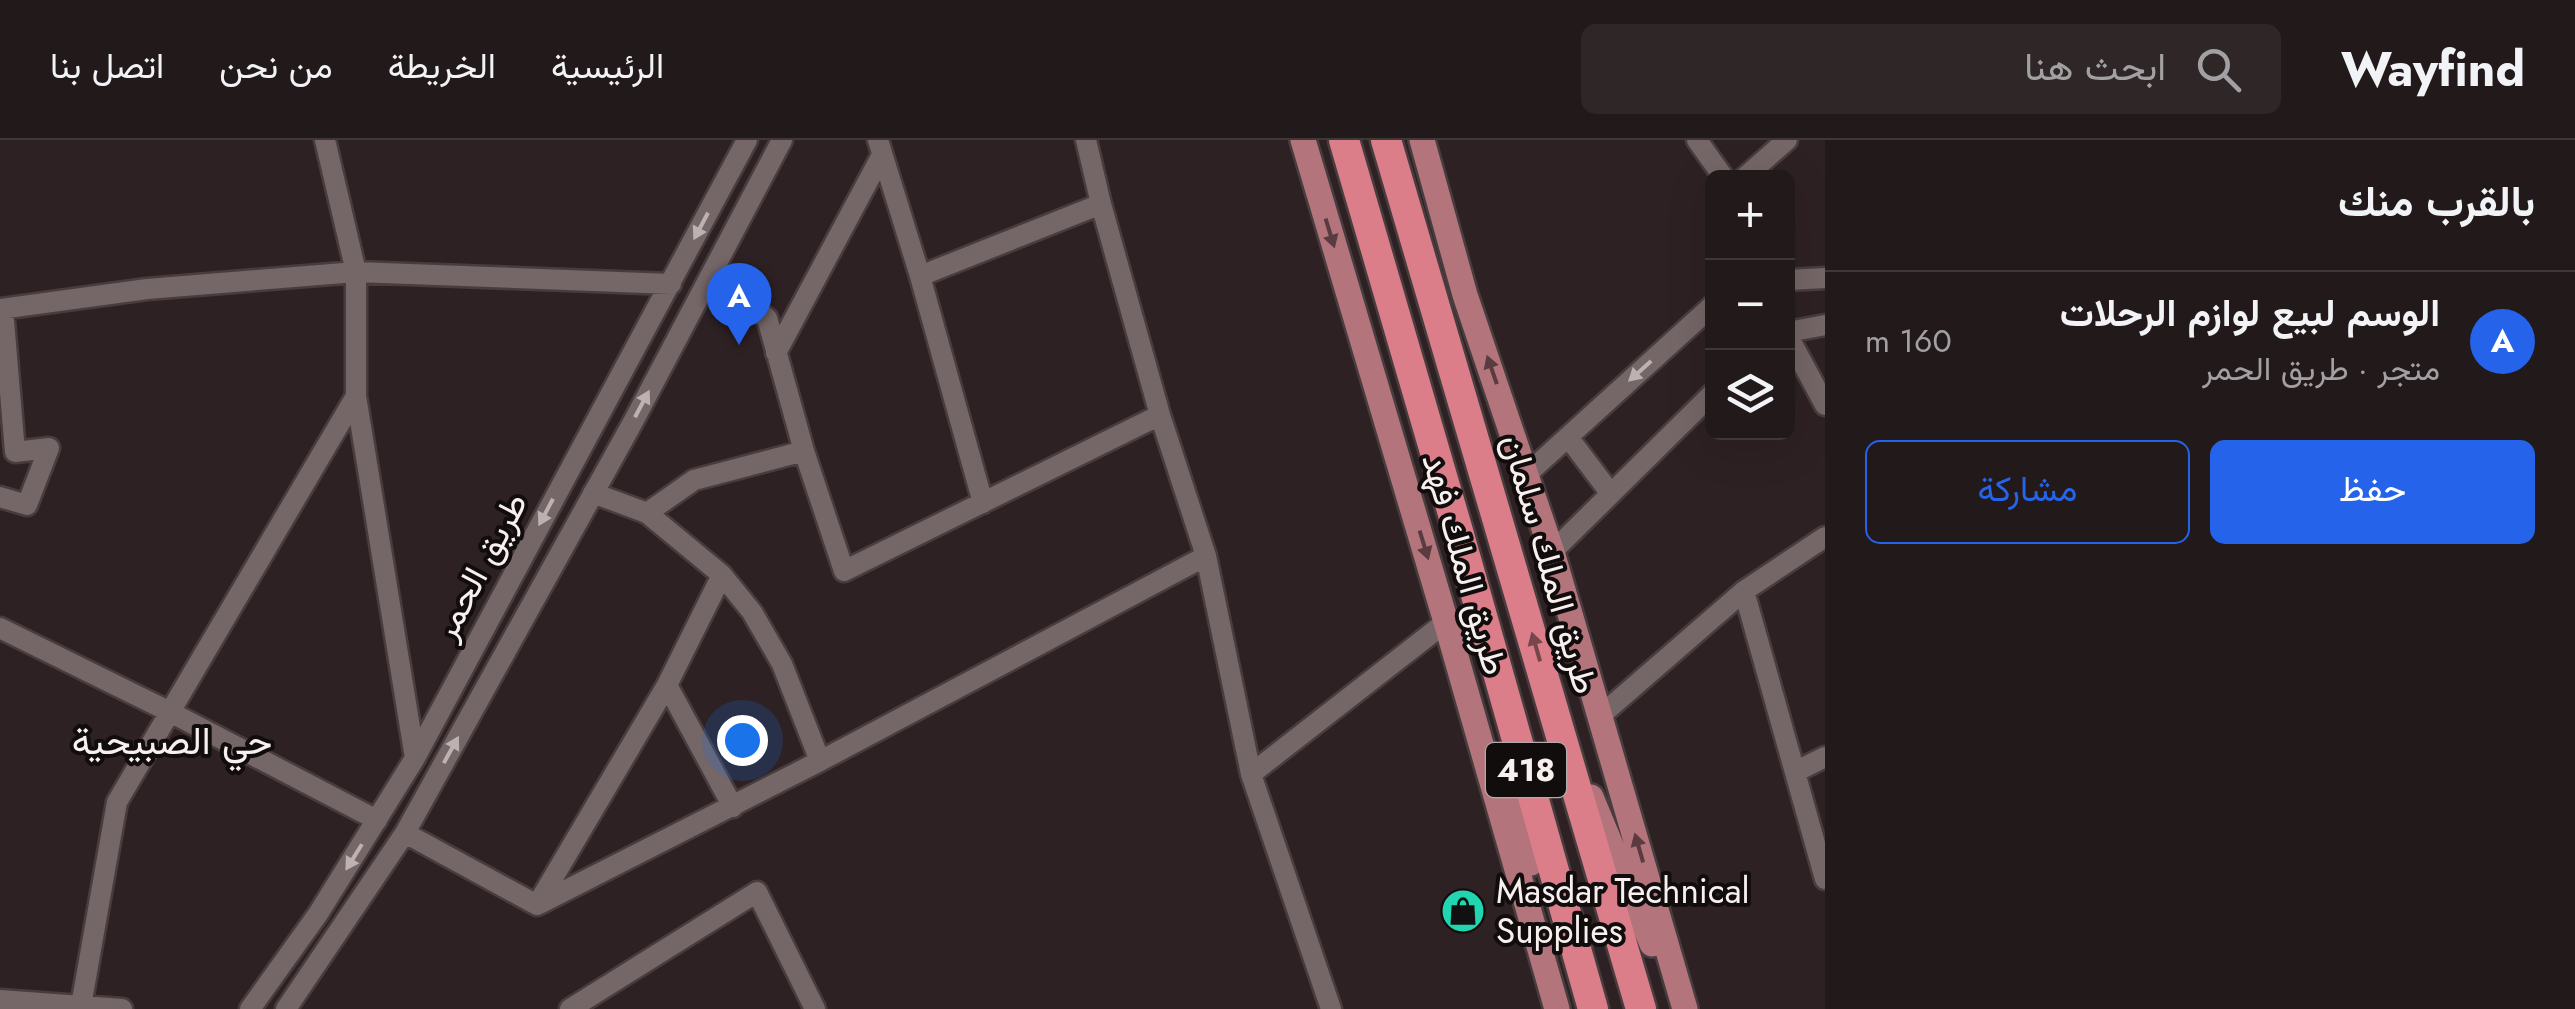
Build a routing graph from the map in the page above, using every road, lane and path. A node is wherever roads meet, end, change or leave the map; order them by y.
1 (325, 140) edge
2 (747, 140) edge
3 (782, 140) edge
4 (1086, 140) edge
5 (1302, 140) edge
6 (1344, 140) edge
7 (1386, 140) edge
8 (1422, 140) edge
9 (1696, 140) edge
10 (1787, 140) edge
11 (880, 147) edge
12 (1718, 170) edge
13 (1753, 170) edge
14 (1101, 204) junction
15 (356, 272) junction
16 (920, 276) junction
17 (710, 277) junction
18 (1825, 278) edge
19 (1795, 280) edge
20 (671, 284) junction
21 (2, 309) edge
22 (1705, 312) edge
23 (1825, 325) edge
24 (1795, 332) edge
25 (1795, 347) edge
26 (776, 353) junction
27 (356, 396) junction
28 (1705, 401) edge
29 (1825, 405) edge
30 (1160, 416) junction
31 (1568, 437) junction
32 (804, 451) junction
33 (1527, 474) junction
34 (594, 493) junction
35 (1611, 494) junction
36 (0, 496) edge
37 (983, 503) junction
38 (647, 513) junction
39 (1458, 531) junction
40 (1825, 537) edge
41 (1552, 552) junction
42 (1206, 556) junction
43 (722, 576) junction
44 (1744, 591) junction
45 (1446, 622) junction
46 (0, 628) edge
47 (667, 684) junction
48 (1552, 704) junction
49 (170, 712) junction
50 (1600, 716) junction
51 (415, 758) junction
52 (1825, 758) edge
53 (820, 761) junction
54 (1795, 772) junction
55 (1251, 774) junction
56 (734, 807) junction
57 (377, 820) junction
58 (405, 834) junction
59 (1822, 855) edge
60 (1825, 879) edge
61 (537, 905) junction
62 (0, 1000) edge
63 (81, 1006) junction
64 (122, 1009) edge
65 (250, 1009) edge
66 (286, 1009) edge
67 (570, 1009) edge
68 (815, 1009) edge
69 (1331, 1009) edge
70 (1560, 1009) edge
71 (1593, 1009) edge
72 (1641, 1009) edge
73 (1682, 1009) edge

1 - 15 street
2 -> 20 street, طريق الحمر
3 - 17 street, طريق الحمر
4 - 14 street
5 -> 45 main road, طريق الملك فهد
6 - 39 highway, 418
48 -> 7 highway, طريق الملك سلمان / 418
33 -> 8 main road
9 - 12 street
10 - 13 street
11 - 16 street
11 - 26 street
14 - 16 street
14 - 30 street
15 - 20 street
15 - 21 street
15 - 27 street
16 - 37 street
17 - 26 street
34 -> 17 street, طريق الحمر
18 - 19 street
20 -> 51 street, طريق الحمر
21 - 36 street
22 -> 31 street
23 - 24 street
25 - 29 street
26 - 32 street
27 - 49 street
27 - 51 street
28 - 35 street
30 - 37 street
30 - 42 street
31 - 33 street
31 - 35 street
32 - 37 street
32 - 38 street
33 - 41 main road
34 - 38 street
58 -> 34 street, طريق الحمر
35 - 41 street
38 - 43 street
39 - 70 main road
39 - 71 highway, 418
40 - 44 street
41 - 50 main road
42 - 53 street
42 - 55 street
43 - 47 street
43 - 53 street
44 - 50 street
44 - 54 street
45 - 55 street
45 - 70 main road, طريق الملك فهد
46 - 49 street
47 - 56 street
47 - 61 street
48 - 72 highway, طريق الملك سلمان / 418
48 - 73 main road
49 - 57 street
49 - 63 street
73 -> 50 main road
51 - 57 street, طريق الحمر
52 - 54 street
53 - 56 street
54 - 59 street
55 - 69 street
56 - 61 street
57 -> 65 street, طريق الحمر
58 - 61 street
58 - 66 street, طريق الحمر
59 - 60 street
62 - 63 street
63 - 64 street
67 - 68 street

